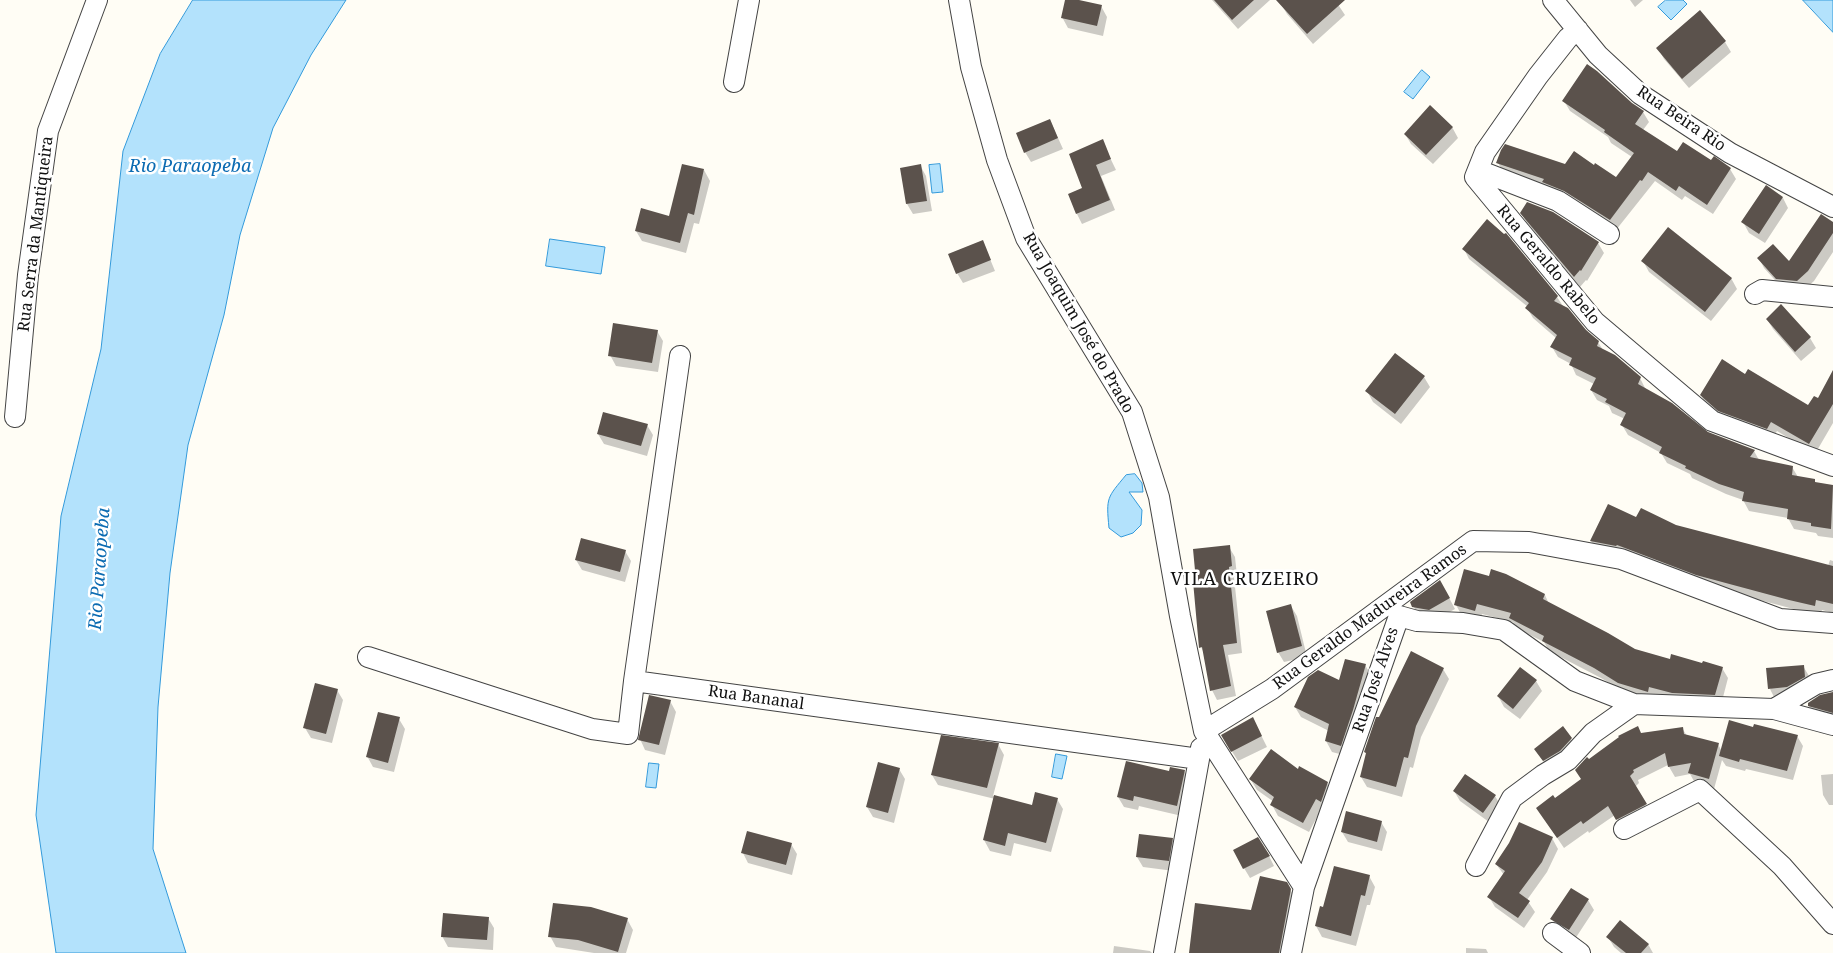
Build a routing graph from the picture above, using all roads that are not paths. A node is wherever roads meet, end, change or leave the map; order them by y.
1 (97, 0) edge
2 (749, 0) edge
3 (959, 0) edge
4 (1553, 0) edge
5 (1578, 30) junction
6 (734, 82) dead end
7 (1478, 170) junction
8 (1833, 207) edge
9 (1609, 234) dead end
10 (1755, 294) dead end
11 (1833, 297) edge
12 (680, 356) dead end
13 (15, 417) dead end
14 (1831, 462) edge
15 (1397, 596) junction
16 (1399, 616) junction
17 (1833, 623) edge
18 (368, 657) dead end
19 (1833, 680) edge
20 (634, 681) junction
21 (1634, 704) junction
22 (1774, 708) junction
23 (1833, 725) edge
24 (1204, 731) junction
25 (1199, 759) junction
26 (1624, 829) dead end
27 (1476, 866) dead end
28 (1304, 887) junction
29 (1833, 924) edge
30 (1553, 933) dead end
31 (1164, 953) edge
32 (1291, 953) edge
33 (1580, 953) edge

1 - 13 street, Rua Serra da Mantiqueira
2 - 6 street
3 - 24 street, Rua Joaquim José do Prado
4 - 5 street, Rua Beira Rio
5 - 7 street
5 - 8 street, Rua Beira Rio
7 - 9 street
7 - 14 street, Rua Geraldo Rabelo
10 - 11 street
12 - 20 street
15 - 16 street
15 - 17 street, Rua Geraldo Madureira Ramos
15 - 24 street, Rua Geraldo Madureira Ramos
16 - 21 street, Rua José Alves
16 - 28 street, Rua José Alves
18 - 20 street
19 - 22 street
20 - 25 street, Rua Bananal
21 - 22 street, Rua José Alves
21 - 27 street
22 - 23 street, Rua José Alves
24 - 25 street
24 - 28 street, Rua Joaquim José do Prado
25 - 31 street
26 - 29 street
28 - 32 street, Rua José Alves
30 - 33 street

